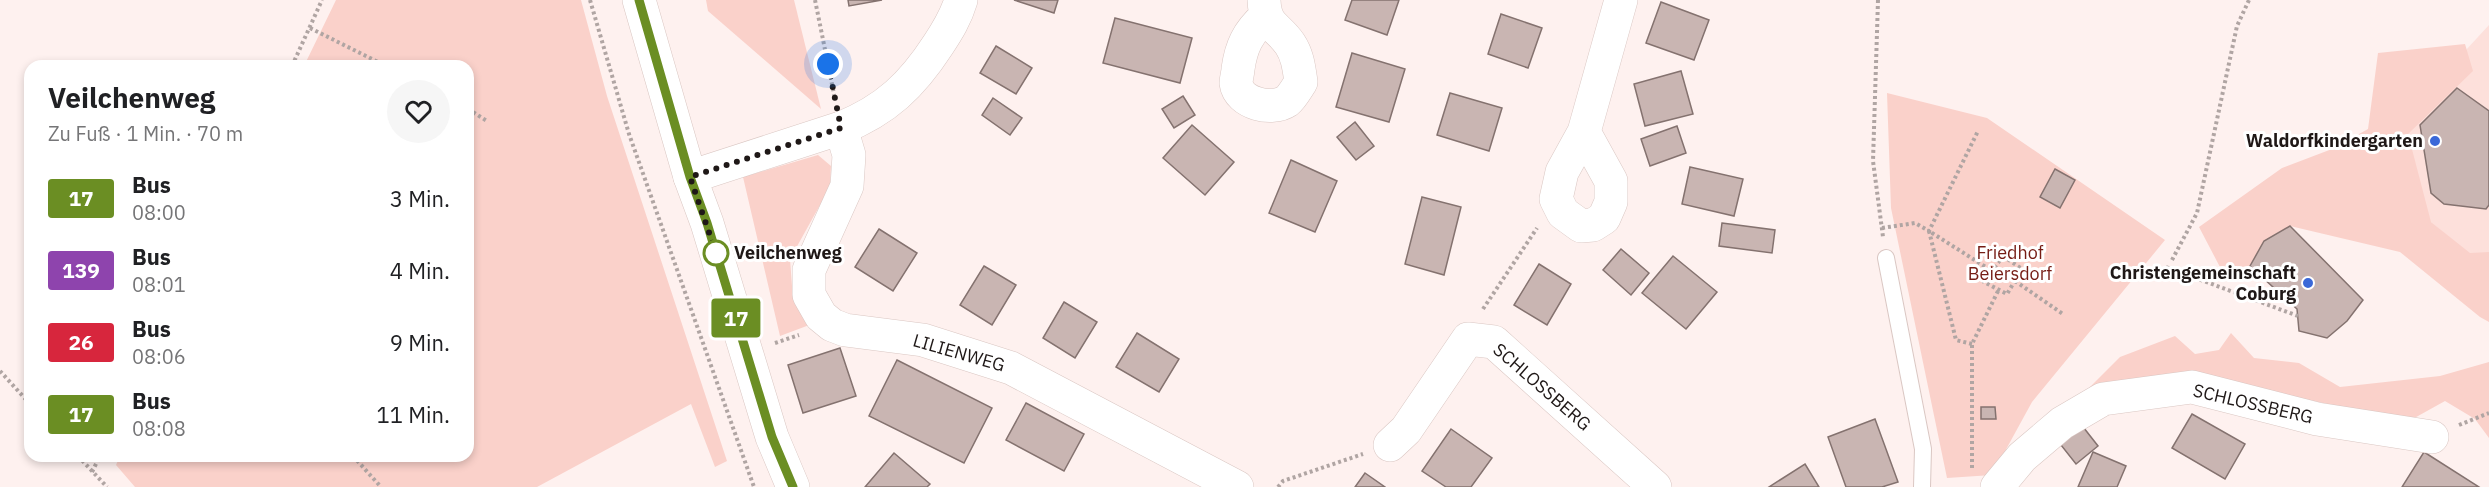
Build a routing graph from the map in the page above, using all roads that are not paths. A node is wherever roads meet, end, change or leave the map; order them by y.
1 (639, 0) edge
2 (961, 0) edge
3 (1621, 0) edge
4 (841, 128) junction
5 (1584, 132) junction
6 (690, 177) junction
7 (1886, 258) road end
8 (2432, 437) dead end
9 (1390, 445) road end
10 (1985, 481) edge
11 (793, 487) edge
12 (1237, 487) edge
13 (1655, 487) edge
14 (1922, 487) edge

1 - 6 street
2 - 4 street
3 - 5 street
4 - 6 street
4 - 12 street, LILIENWEG
5 - 5 street
6 - 11 street
7 - 14 lane
8 - 10 street, SCHLOSSBERG
9 - 13 street, SCHLOSSBERG

